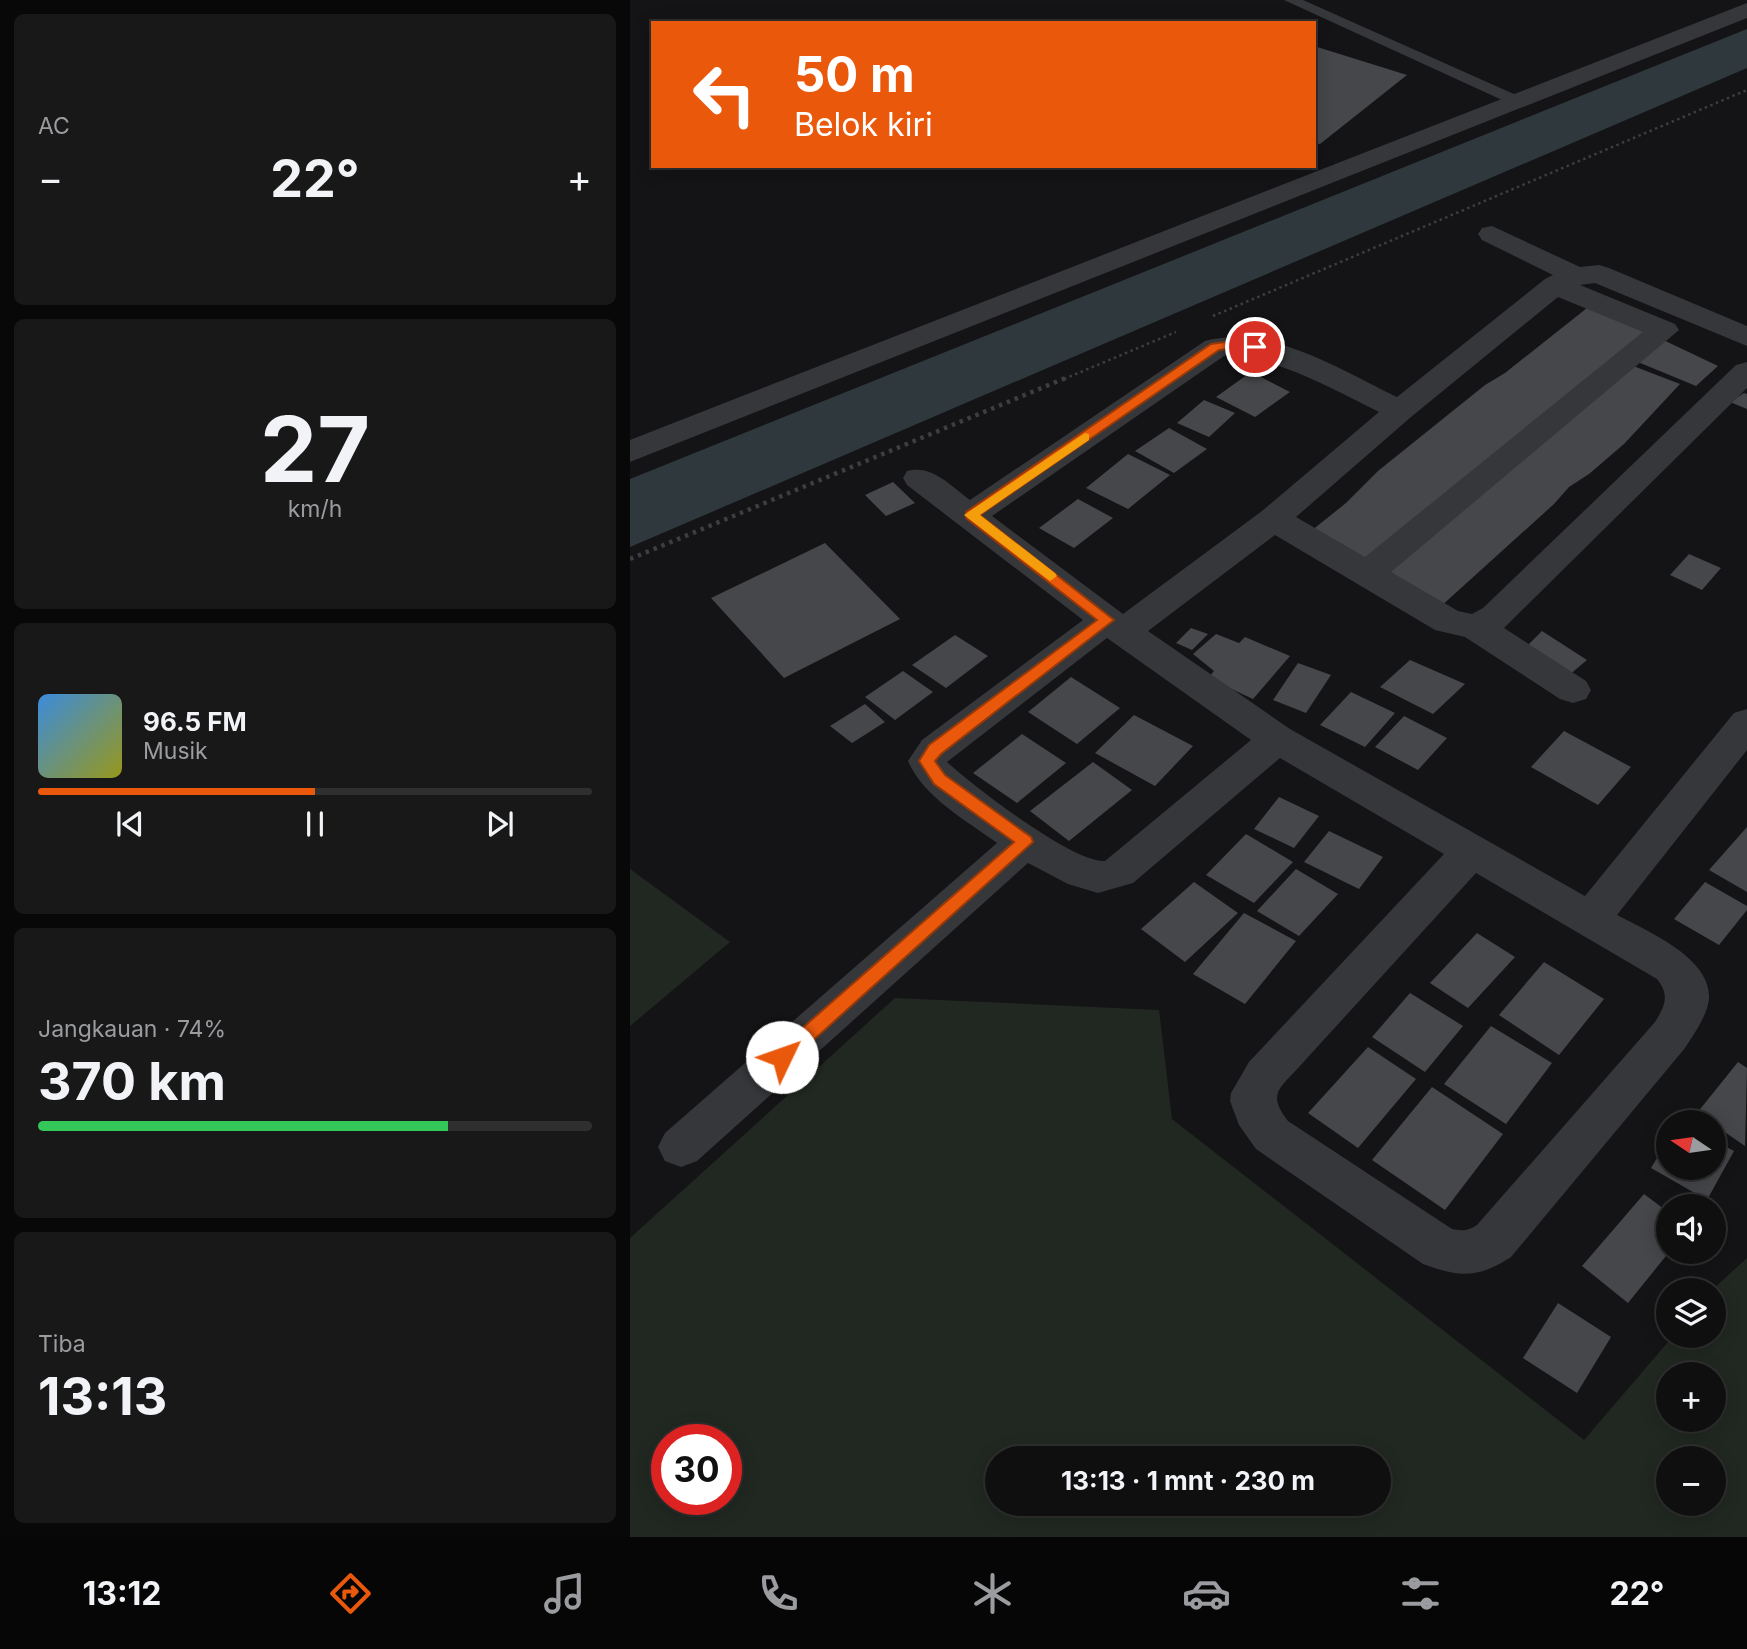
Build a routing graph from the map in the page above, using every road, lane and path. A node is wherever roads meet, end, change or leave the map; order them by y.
1 (1291, 0) edge
2 (1747, 10) edge
3 (1518, 102) junction
4 (1492, 234) dead end
5 (1565, 280) junction
6 (1664, 330) junction
7 (1747, 337) edge
8 (1747, 364) edge
9 (1747, 371) edge
10 (1400, 410) junction
11 (630, 452) edge
12 (919, 478) dead end
13 (971, 515) junction
14 (1274, 519) junction
15 (1367, 573) junction
16 (1115, 625) junction
17 (1476, 627) junction
18 (1573, 690) dead end
19 (1746, 725) edge
20 (1277, 739) junction
21 (1025, 842) junction
22 (1471, 852) junction
23 (1590, 919) junction
24 (681, 1147) dead end

1 - 3 lane
2 - 3 street
3 - 11 street
4 - 5 street
5 - 6 street
5 - 7 street
5 - 10 street
6 - 8 street
6 - 15 street
9 - 17 street
10 - 13 street
10 - 14 street
12 - 13 street
13 - 16 street
14 - 15 street
14 - 16 street
15 - 17 street
16 - 20 street
16 - 21 street
17 - 18 street
19 - 23 street
20 - 21 street
20 - 22 street
21 - 24 street
22 - 23 street
22 - 23 street

